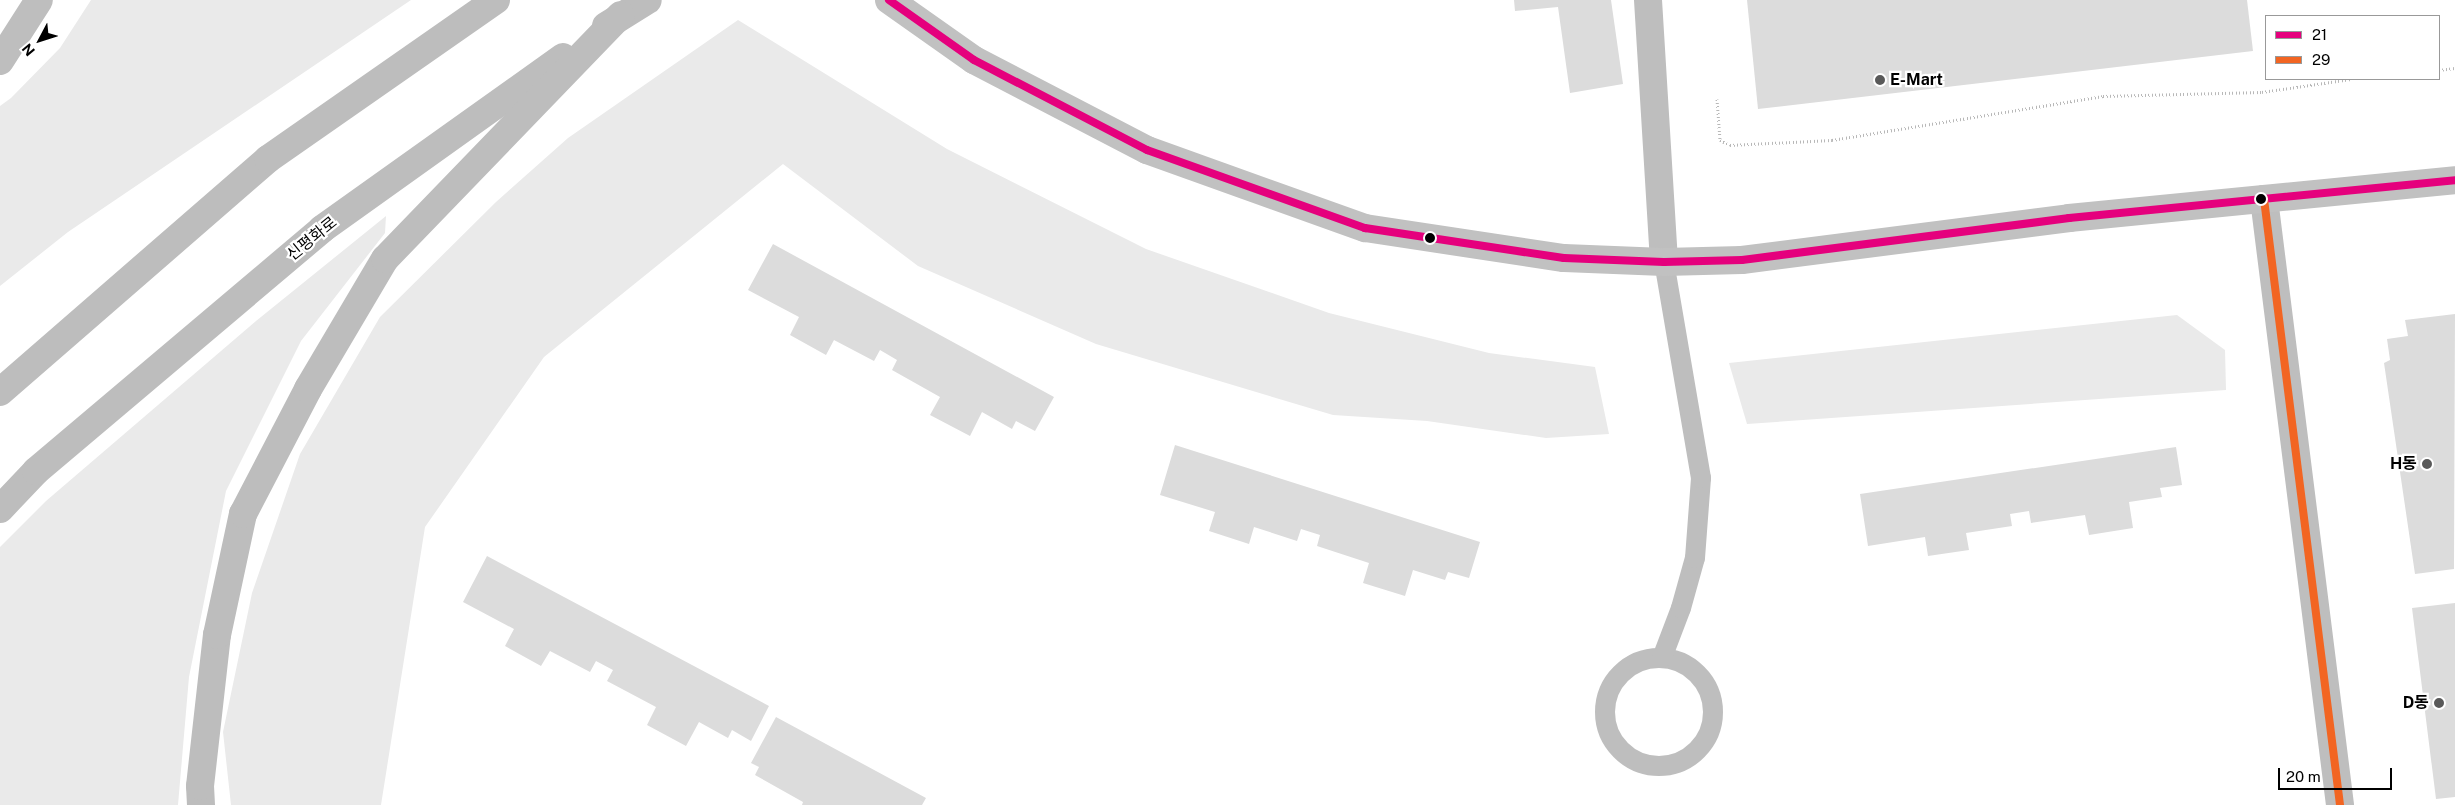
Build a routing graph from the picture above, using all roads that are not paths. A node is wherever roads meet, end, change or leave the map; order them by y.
1 (39, 0) edge
2 (496, 0) edge
3 (648, 0) edge
4 (889, 0) edge
5 (1648, 0) edge
6 (621, 15) junction
7 (0, 61) edge
8 (2455, 180) edge
9 (2264, 200) junction
10 (1664, 262) junction
11 (0, 392) edge
12 (0, 509) edge
13 (1662, 658) junction
14 (201, 796) edge
15 (2340, 805) edge

1 - 7 street
2 - 11 highway
3 - 6 highway, 신평화로
4 - 10 main road
5 - 10 street
6 - 12 highway, 신평화로
6 - 14 highway
8 - 9 main road
9 - 10 main road
9 - 15 street
10 - 13 lane
13 - 13 lane

